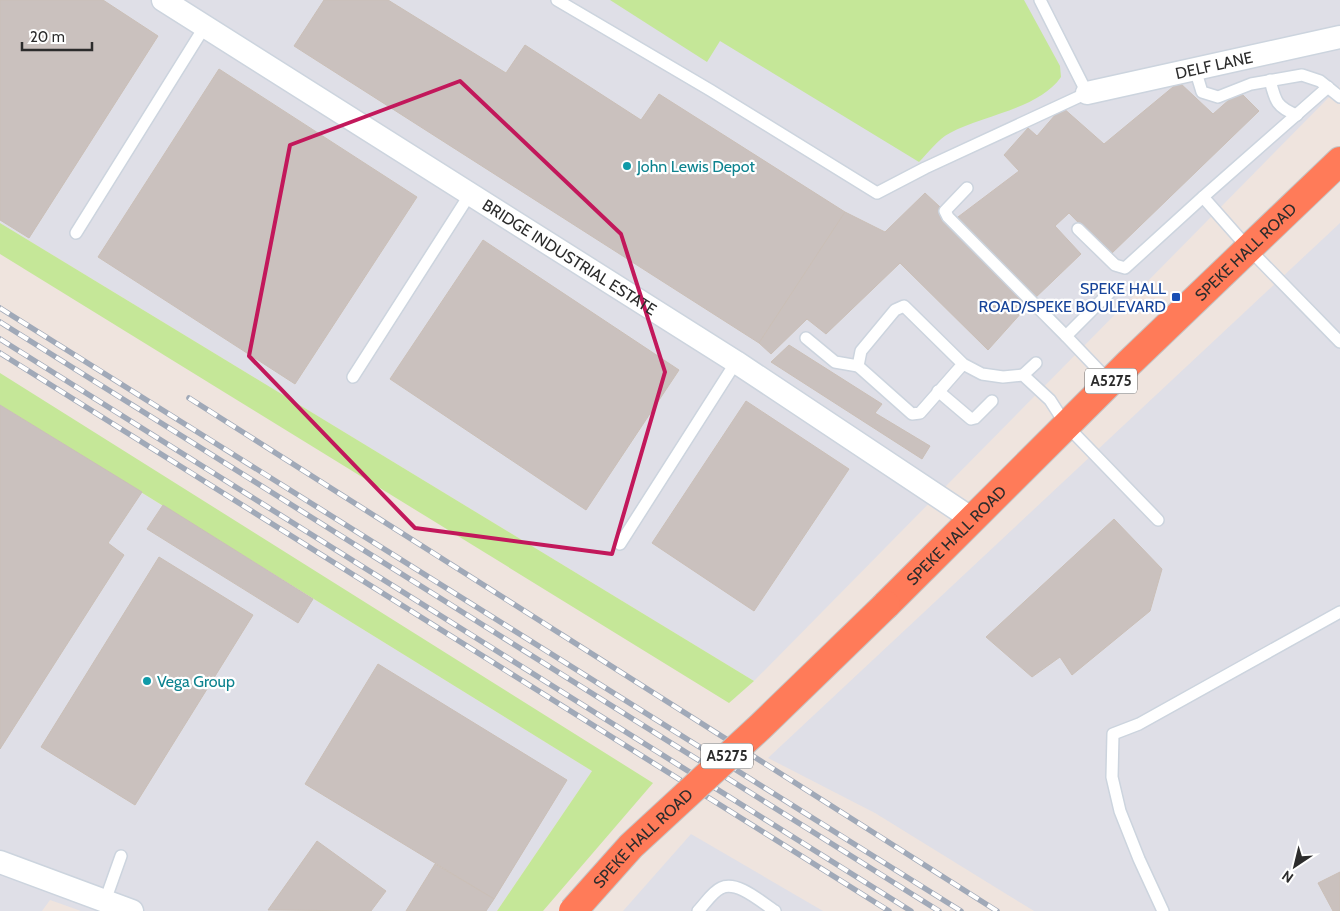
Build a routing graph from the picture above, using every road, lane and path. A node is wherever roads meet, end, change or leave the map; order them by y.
1 (163, 0) edge
2 (557, 0) edge
3 (1040, 0) edge
4 (205, 26) junction
5 (1340, 37) edge
6 (1195, 69) junction
7 (1270, 80) junction
8 (1328, 87) junction
9 (1087, 93) junction
10 (1340, 97) edge
11 (1296, 114) junction
12 (1340, 161) edge
13 (967, 188) dead end
14 (470, 194) junction
15 (1203, 197) junction
16 (1078, 229) dead end
17 (76, 233) dead end
18 (1248, 248) junction
19 (1110, 292) dead end
20 (1066, 336) junction
21 (806, 338) dead end
22 (1340, 342) edge
23 (736, 362) junction
24 (1036, 362) dead end
25 (962, 364) junction
26 (858, 366) junction
27 (1023, 375) junction
28 (353, 377) dead end
29 (1110, 382) junction
30 (938, 391) junction
31 (992, 401) dead end
32 (1066, 425) junction
33 (972, 519) junction
34 (1158, 520) dead end
35 (620, 544) dead end
36 (1340, 612) edge
37 (121, 856) dead end
38 (0, 862) edge
39 (105, 901) junction
40 (132, 911) edge
41 (573, 911) edge
42 (698, 911) edge
43 (775, 911) edge
44 (1163, 911) edge

1 - 4 street, BRIDGE INDUSTRIAL ESTATE
2 - 9 lane
3 - 9 lane
4 - 14 street, BRIDGE INDUSTRIAL ESTATE
4 - 17 lane
5 - 6 street, DELF LANE
6 - 7 lane
6 - 9 street, DELF LANE
7 - 8 lane
7 - 11 lane
8 - 10 lane
8 - 11 lane
11 - 15 lane
12 - 18 highway, SPEKE HALL ROAD / A5275
13 - 20 lane
14 - 23 street, BRIDGE INDUSTRIAL ESTATE
14 - 28 lane
15 - 16 lane
15 - 18 lane
18 - 22 lane
18 - 29 highway, SPEKE HALL ROAD / A5275
19 - 20 lane
20 - 29 lane
21 - 26 lane
23 - 33 street, BRIDGE INDUSTRIAL ESTATE
23 - 35 lane
24 - 27 lane
25 - 26 lane
25 - 27 lane
25 - 30 lane
26 - 30 lane
27 - 32 lane
29 - 32 highway, SPEKE HALL ROAD / A5275
30 - 31 lane
32 - 33 highway, SPEKE HALL ROAD / A5275
32 - 34 lane
33 - 41 highway, SPEKE HALL ROAD / A5275, bridge
36 - 44 lane
37 - 39 lane
38 - 39 street
39 - 40 street
42 - 43 lane

